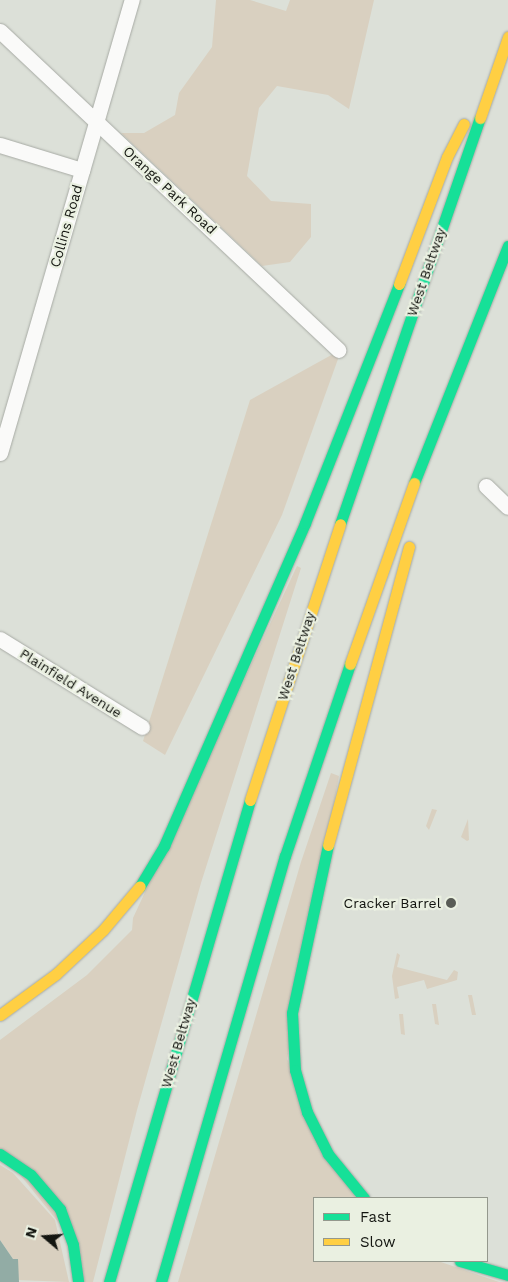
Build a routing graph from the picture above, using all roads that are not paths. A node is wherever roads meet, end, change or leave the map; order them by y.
1 (132, 0) edge
2 (0, 31) edge
3 (508, 37) edge
4 (500, 57) junction
5 (97, 122) junction
6 (0, 145) edge
7 (82, 170) junction
8 (508, 246) edge
9 (339, 350) dead end
10 (458, 377) junction
11 (0, 453) edge
12 (486, 486) dead end
13 (425, 490) dead end
14 (508, 507) edge
15 (412, 538) dead end
16 (0, 639) edge
17 (142, 727) dead end
18 (0, 1015) edge
19 (0, 1154) edge
20 (363, 1197) edge
21 (463, 1262) edge
22 (508, 1275) edge
23 (78, 1282) edge
24 (109, 1282) edge
25 (161, 1282) edge

1 - 5 street, Collins Road
2 - 5 street, Orange Park Road
3 - 4 highway, West Beltway
4 - 18 highway
4 - 24 highway, West Beltway
5 - 7 street, Collins Road
5 - 9 street, Orange Park Road
6 - 7 street
7 - 11 street, Collins Road
8 - 10 highway
10 - 13 highway
10 - 25 highway
12 - 14 street
15 - 20 highway
16 - 17 street, Plainfield Avenue
19 - 23 highway
21 - 22 highway

